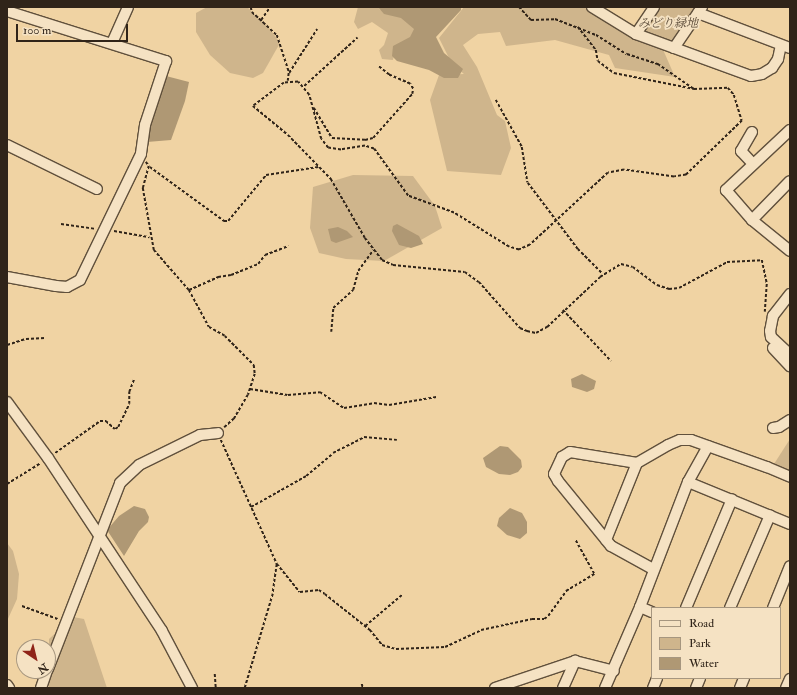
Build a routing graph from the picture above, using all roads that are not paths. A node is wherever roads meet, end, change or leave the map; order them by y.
1 (128, 7) edge
2 (592, 7) edge
3 (654, 7) edge
4 (700, 10) edge
5 (7, 11) edge
6 (636, 34) junction
7 (112, 43) junction
8 (786, 47) edge
9 (674, 48) junction
10 (790, 130) edge
11 (752, 132) dead end
12 (7, 145) edge
13 (753, 164) junction
14 (790, 181) edge
15 (97, 189) dead end
16 (752, 220) junction
17 (788, 245) edge
18 (7, 277) edge
19 (789, 297) edge
20 (771, 337) junction
21 (790, 355) edge
22 (790, 366) edge
23 (7, 402) edge
24 (790, 420) edge
25 (773, 428) dead end
26 (218, 433) road end
27 (708, 446) junction
28 (638, 463) junction
29 (790, 478) edge
30 (688, 482) junction
31 (732, 499) junction
32 (770, 515) junction
33 (790, 524) edge
34 (98, 534) junction
35 (606, 540) junction
36 (790, 566) edge
37 (653, 569) junction
38 (640, 607) junction
39 (686, 607) edge
40 (730, 607) edge
41 (773, 607) edge
42 (651, 612) edge
43 (56, 649) edge
44 (575, 661) junction
45 (614, 671) junction
46 (790, 679) edge
47 (7, 684) edge
48 (9, 688) edge
49 (192, 688) edge
50 (495, 688) edge
51 (562, 688) edge
52 (605, 688) edge
53 (786, 688) edge

1 - 7 street
2 - 6 street
3 - 6 street
4 - 8 street
4 - 9 street
5 - 7 street
6 - 9 street
7 - 18 street
8 - 9 street
10 - 13 street
11 - 13 street
12 - 15 street
13 - 16 street
14 - 16 street
16 - 17 street
19 - 20 street
20 - 21 street
20 - 22 street
23 - 34 street
24 - 25 street
26 - 34 street
27 - 28 street
27 - 29 street
27 - 30 street
28 - 35 street
28 - 35 street
30 - 31 street
30 - 37 street
31 - 32 street
31 - 39 street
32 - 33 street
32 - 40 street
34 - 43 street
34 - 49 street
35 - 37 street
36 - 41 street
37 - 38 street
38 - 42 street
38 - 45 street
44 - 45 street
44 - 50 street
44 - 51 street
45 - 52 street
46 - 53 street
47 - 48 street

